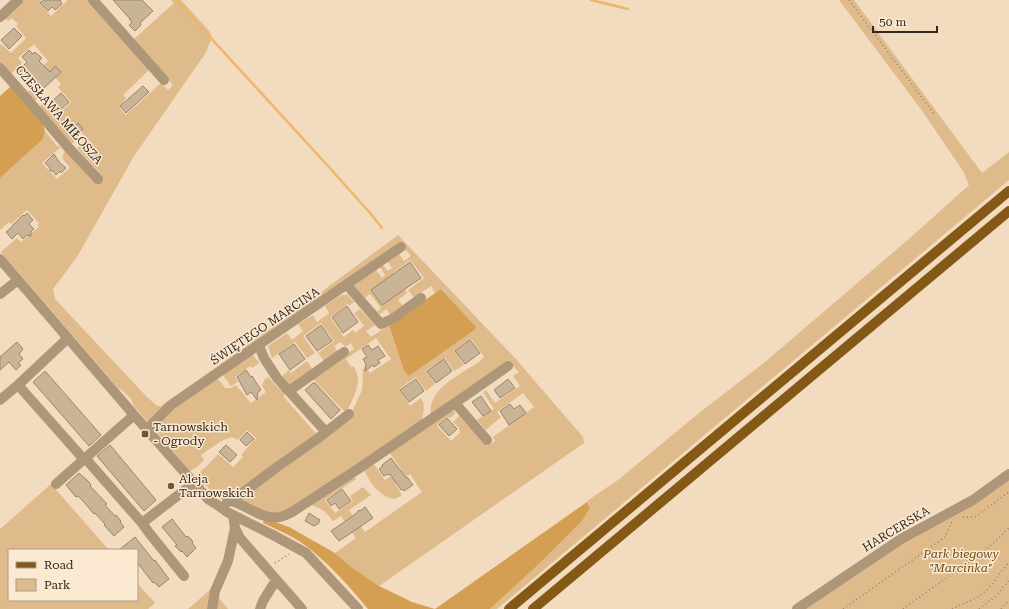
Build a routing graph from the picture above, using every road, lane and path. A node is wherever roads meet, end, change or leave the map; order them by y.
1 (18, 0) edge
2 (93, 0) edge
3 (849, 0) edge
4 (0, 17) edge
5 (0, 68) edge
6 (164, 80) dead end
7 (935, 115) dead end
8 (98, 179) dead end
9 (1009, 191) edge
10 (1009, 211) edge
11 (401, 247) dead end
12 (0, 259) edge
13 (18, 280) junction
14 (347, 284) junction
15 (0, 294) edge
16 (421, 298) dead end
17 (68, 338) junction
18 (259, 346) junction
19 (344, 352) dead end
20 (508, 366) dead end
21 (18, 385) junction
22 (289, 391) junction
23 (0, 400) edge
24 (455, 402) junction
25 (348, 414) dead end
26 (134, 415) junction
27 (147, 429) junction
28 (326, 432) junction
29 (487, 440) dead end
30 (83, 456) junction
31 (1009, 474) edge
32 (194, 483) junction
33 (56, 484) dead end
34 (1009, 492) edge
35 (232, 500) junction
36 (219, 506) junction
37 (234, 515) junction
38 (957, 518) dead end
39 (953, 521) dead end
40 (142, 523) junction
41 (235, 528) junction
42 (1009, 528) edge
43 (298, 548) junction
44 (1009, 562) edge
45 (267, 569) junction
46 (184, 576) dead end
47 (276, 580) junction
48 (1009, 580) edge
49 (1009, 601) edge
50 (808, 606) edge
51 (212, 609) edge
52 (260, 609) edge
53 (302, 609) edge
54 (358, 609) edge
55 (509, 609) edge
56 (533, 609) edge
57 (797, 609) edge
58 (843, 609) edge
59 (903, 609) edge
60 (952, 609) edge
61 (979, 609) edge
62 (1001, 609) edge

1 - 4 street
2 - 6 street
3 - 7 path
5 - 8 street, CZESŁAWA MIŁOSZA
9 - 55 main road
10 - 56 main road
11 - 14 street, ŚWIĘTEGO MARCINA
12 - 13 street
13 - 15 street
13 - 17 street
14 - 16 street
14 - 18 street, ŚWIĘTEGO MARCINA
17 - 21 street
17 - 26 street
18 - 22 street
18 - 27 street, ŚWIĘTEGO MARCINA
19 - 22 street
20 - 24 street
21 - 23 street
21 - 30 street
22 - 28 street
24 - 29 street
24 - 35 street
25 - 28 street
26 - 27 street
26 - 30 street
27 - 32 street
28 - 35 street
30 - 33 street
30 - 40 street
31 - 50 street, HARCERSKA
32 - 36 street
32 - 40 street
34 - 38 path
35 - 36 street
36 - 37 street
37 - 41 street
37 - 43 street
39 - 58 path
40 - 46 street
41 - 45 street
41 - 51 street
42 - 59 path
43 - 45 path
43 - 54 street
44 - 60 path
45 - 47 street
47 - 52 street
47 - 53 street
48 - 61 path
49 - 62 path
50 - 57 street, HARCERSKA

